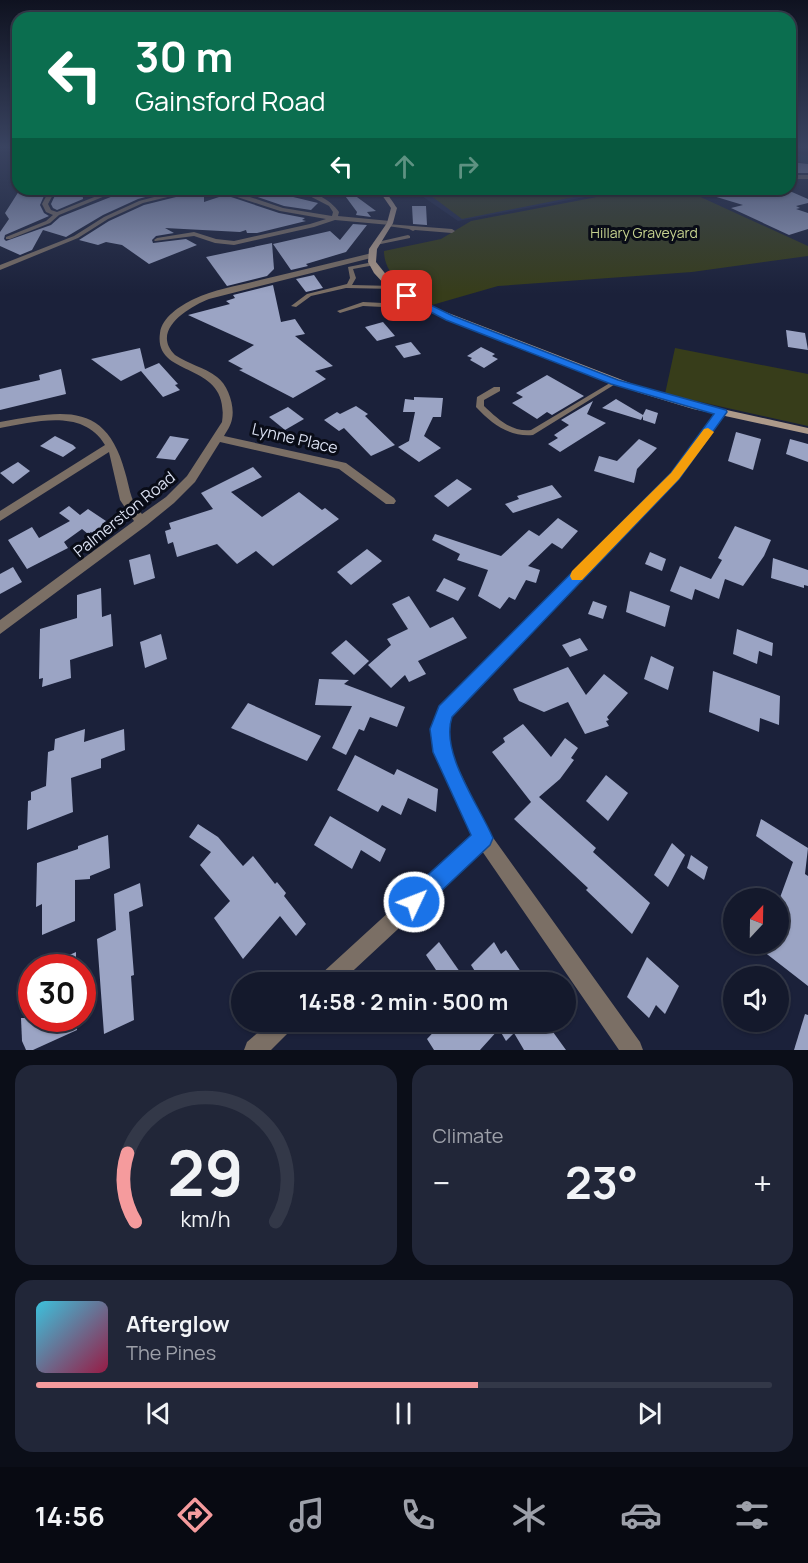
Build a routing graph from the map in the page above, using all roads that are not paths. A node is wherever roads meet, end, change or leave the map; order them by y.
1 (49, 196) edge
2 (102, 196) edge
3 (161, 196) edge
4 (240, 196) edge
5 (313, 196) edge
6 (384, 196) edge
7 (57, 214) junction
8 (334, 218) junction
9 (390, 224) junction
10 (452, 231) dead end
11 (408, 237) dead end
12 (8, 238) dead end
13 (157, 240) dead end
14 (376, 243) junction
15 (373, 260) junction
16 (0, 268) edge
17 (349, 285) junction
18 (394, 288) junction
19 (417, 302) junction
20 (294, 306) dead end
21 (340, 311) dead end
22 (615, 382) junction
23 (497, 389) dead end
24 (722, 412) junction
25 (0, 425) edge
26 (808, 431) edge
27 (218, 438) junction
28 (112, 445) junction
29 (390, 501) dead end
30 (0, 517) edge
31 (143, 522) junction
32 (0, 628) edge
33 (483, 838) junction
34 (338, 972) edge
35 (274, 1032) edge
36 (255, 1050) edge
37 (632, 1050) edge

1 - 7 street
2 - 7 street
3 - 16 street
4 - 8 street
5 - 8 street
6 - 9 main road
7 - 12 street
8 - 9 street
8 - 13 street
9 - 10 lane
9 - 14 main road
11 - 14 lane
14 - 15 main road
15 - 17 lane
15 - 18 main road
15 - 27 street, Palmerston Road
17 - 18 lane
17 - 20 lane
18 - 19 main road
19 - 21 lane
19 - 22 main road
22 - 23 lane
22 - 24 main road
24 - 26 main road
24 - 33 street
25 - 28 street
27 - 29 street, Lynne Place
27 - 31 street, Palmerston Road
28 - 30 street
28 - 31 street
31 - 32 street, Palmerston Road
33 - 34 street
33 - 37 street
35 - 36 street

